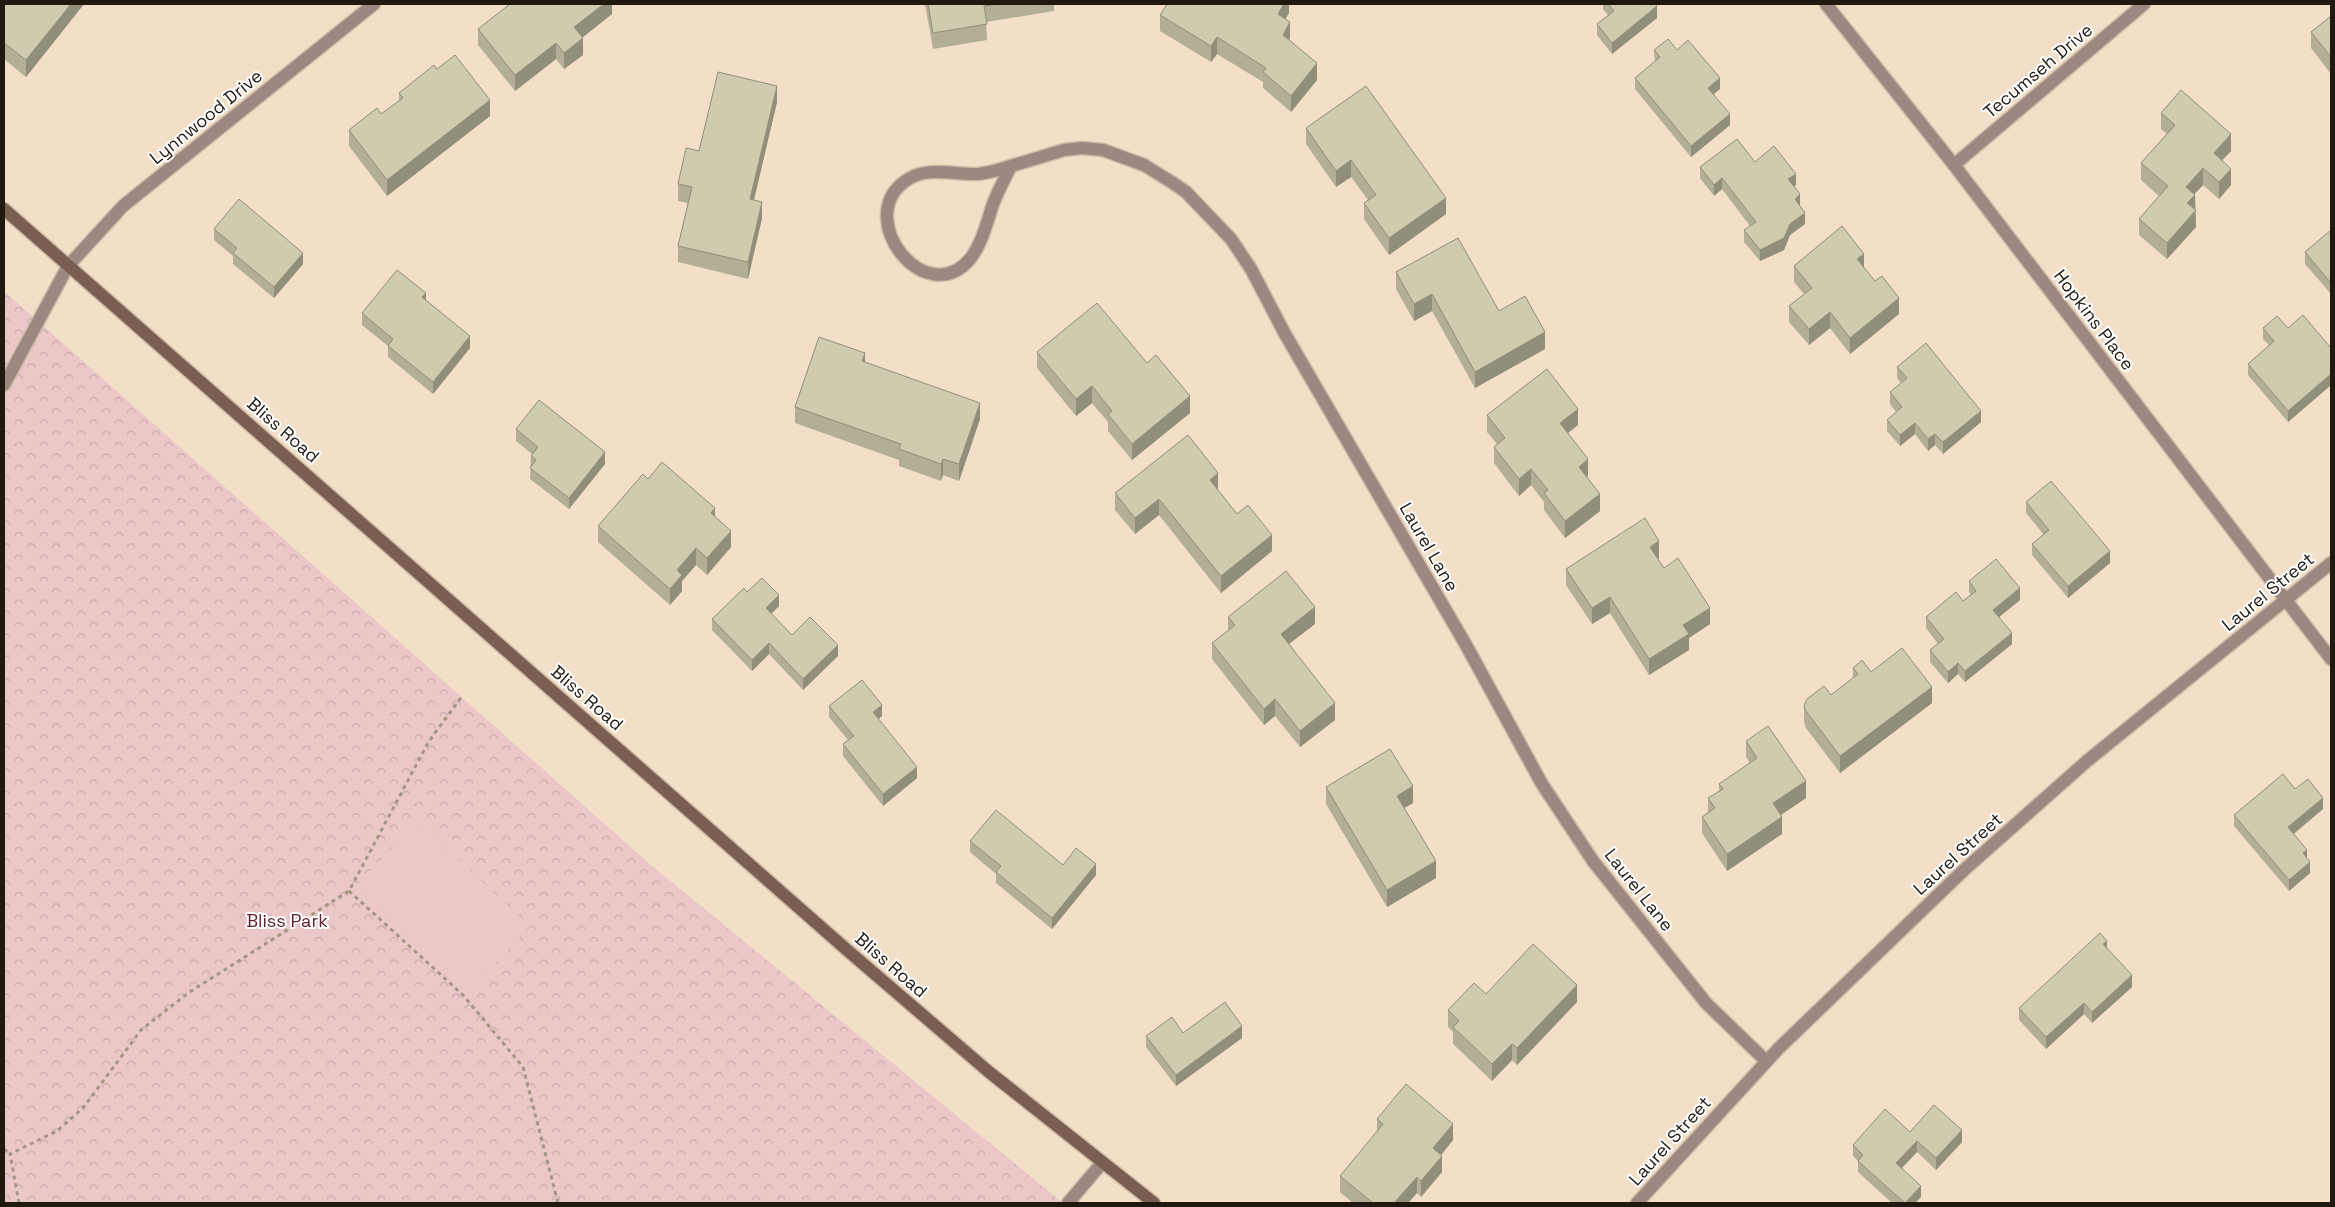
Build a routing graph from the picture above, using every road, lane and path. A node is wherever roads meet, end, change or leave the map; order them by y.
1 (374, 4) edge
2 (1826, 4) edge
3 (2144, 4) edge
4 (1954, 165) junction
5 (1011, 166) junction
6 (4, 209) edge
7 (68, 266) junction
8 (4, 384) edge
9 (2331, 562) edge
10 (2286, 600) junction
11 (2331, 659) edge
12 (463, 695) dead end
13 (349, 891) junction
14 (1766, 1061) junction
15 (4, 1149) edge
16 (10, 1154) junction
17 (1102, 1163) junction
18 (19, 1203) edge
19 (558, 1203) edge
20 (1068, 1203) edge
21 (1154, 1203) edge
22 (1637, 1203) edge

1 - 7 street, Lynnwood Drive
2 - 4 street, Hopkins Place
3 - 4 street, Tecumseh Drive
4 - 10 street, Hopkins Place
5 - 5 street, Laurel Lane
5 - 14 street, Laurel Lane
6 - 7 main road, Bliss Road
7 - 8 street, Lynnwood Drive
7 - 17 main road, Bliss Road
9 - 10 street, Laurel Street
10 - 11 street, Hopkins Place
10 - 14 street, Laurel Street
12 - 13 path
13 - 16 path
13 - 19 path
14 - 22 street, Laurel Street
15 - 16 path
16 - 18 path
17 - 20 street
17 - 21 main road, Bliss Road

